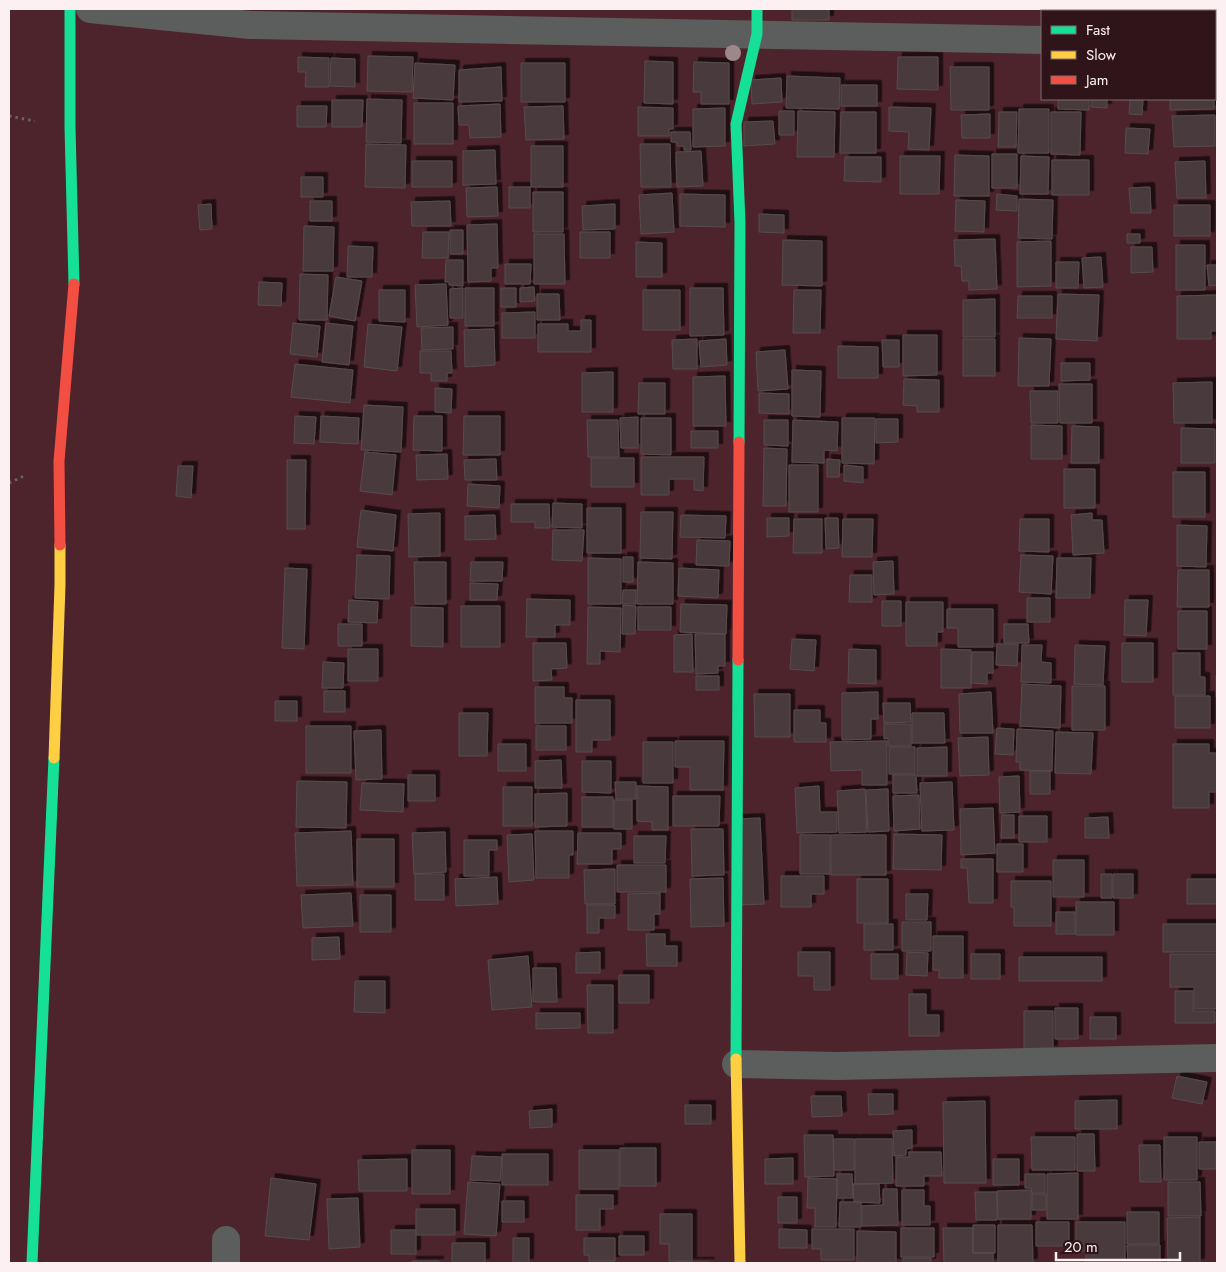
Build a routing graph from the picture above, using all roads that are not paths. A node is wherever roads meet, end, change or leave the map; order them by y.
1 (70, 9) edge
2 (90, 9) edge
3 (758, 21) edge
4 (1041, 40) edge
5 (1217, 1058) edge
6 (736, 1064) junction
7 (32, 1263) edge
8 (740, 1263) edge

1 - 7 street
2 - 3 street
3 - 4 street
3 - 6 street
5 - 6 street
6 - 8 street

